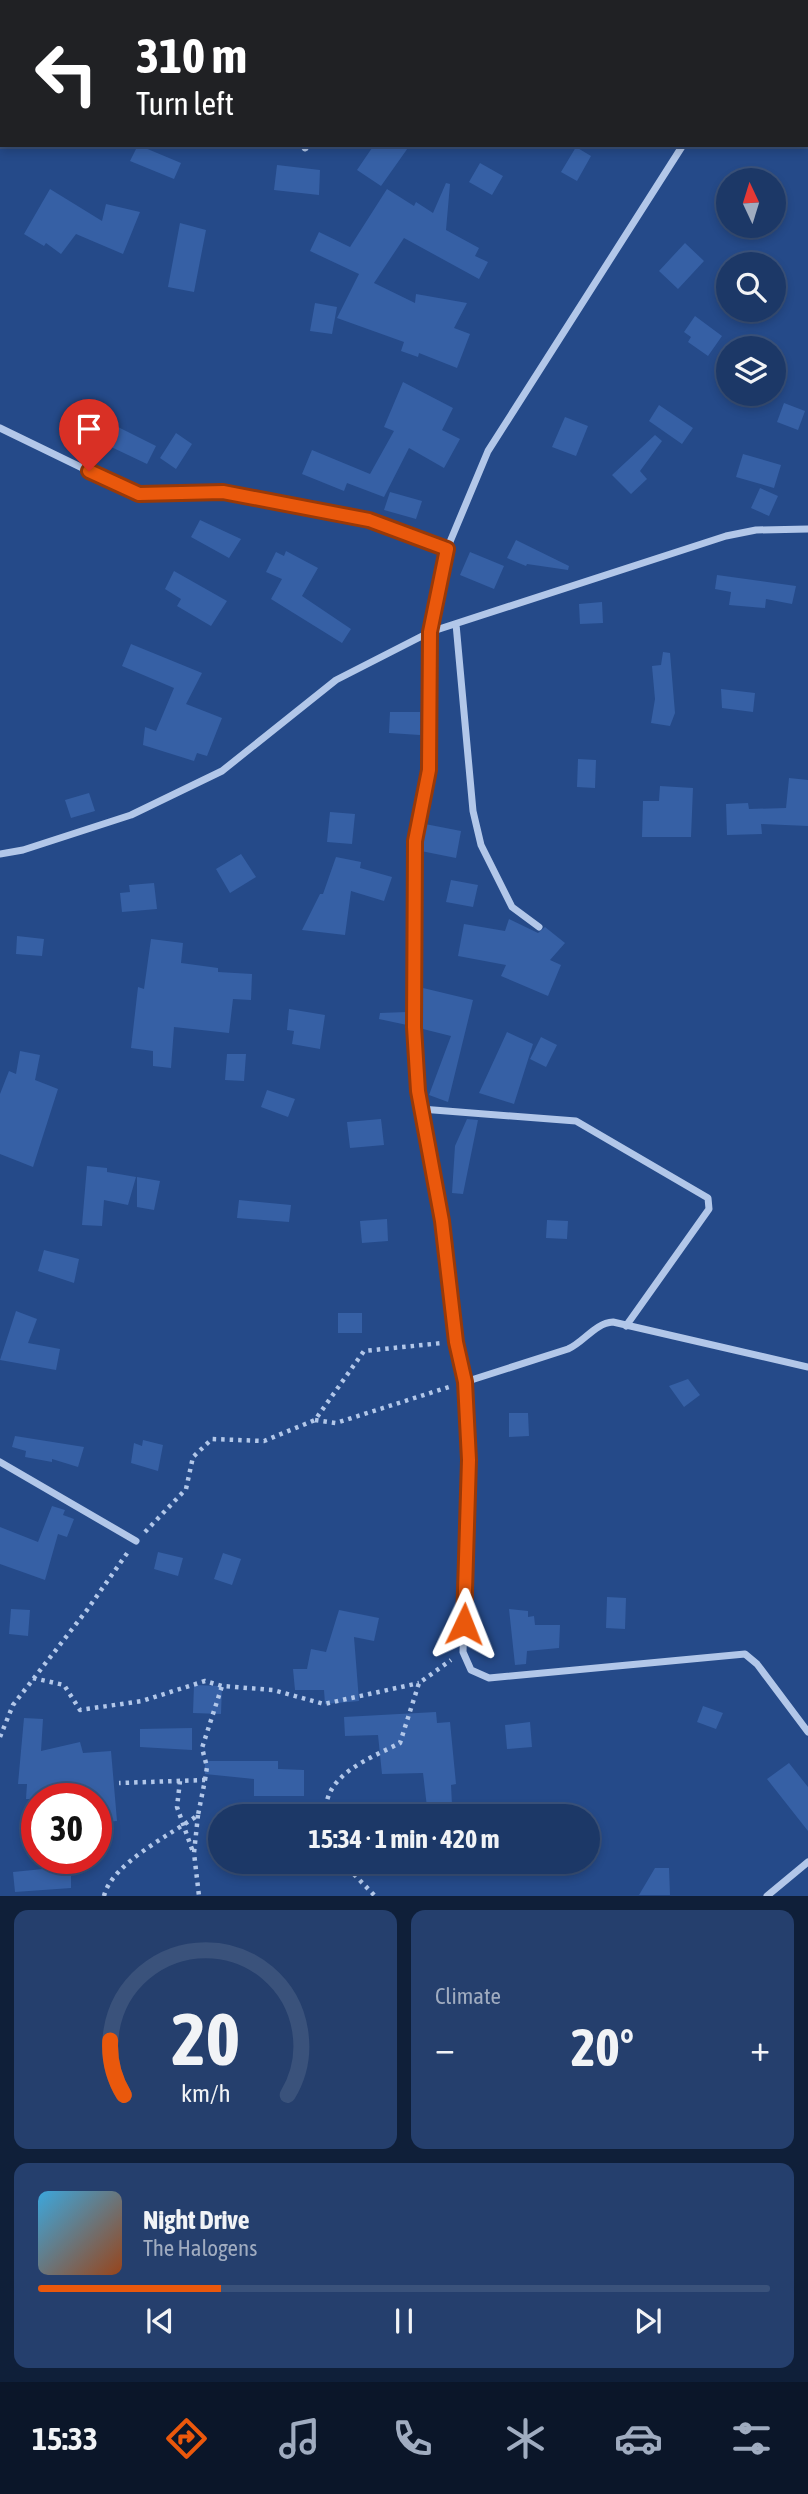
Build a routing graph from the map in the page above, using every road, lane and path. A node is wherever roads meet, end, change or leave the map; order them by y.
1 (682, 147) edge
2 (0, 428) edge
3 (808, 529) edge
4 (447, 549) junction
5 (456, 624) junction
6 (430, 632) junction
7 (0, 854) edge
8 (538, 927) dead end
9 (421, 1109) junction
10 (626, 1326) junction
11 (456, 1342) junction
12 (808, 1367) edge
13 (465, 1382) junction
14 (315, 1420) junction
15 (0, 1462) edge
16 (136, 1541) junction
17 (463, 1652) junction
18 (33, 1678) junction
19 (419, 1683) junction
20 (222, 1686) junction
21 (808, 1732) edge
22 (0, 1738) edge
23 (205, 1780) junction
24 (180, 1781) junction
25 (119, 1783) dead end
26 (325, 1804) edge
27 (198, 1815) junction
28 (182, 1827) junction
29 (194, 1853) junction
30 (808, 1862) edge
31 (354, 1874) edge
32 (104, 1895) edge
33 (199, 1895) edge
34 (375, 1895) edge
35 (767, 1895) edge

1 - 4 street
2 - 4 street
3 - 5 street
4 - 6 street
5 - 6 street
5 - 8 street
6 - 7 street
6 - 9 street
9 - 10 street
9 - 11 street
10 - 12 street
10 - 13 street
11 - 13 street
11 - 14 path
13 - 14 path
13 - 17 street
14 - 16 path
15 - 16 street
16 - 18 path
17 - 19 path
17 - 21 street
18 - 20 path
18 - 22 path
19 - 20 path
19 - 26 path
20 - 23 path
23 - 24 path
23 - 27 path
24 - 25 path
24 - 28 path
27 - 28 path
27 - 29 path
28 - 29 path
28 - 32 path
29 - 33 path
30 - 35 street
31 - 34 path

